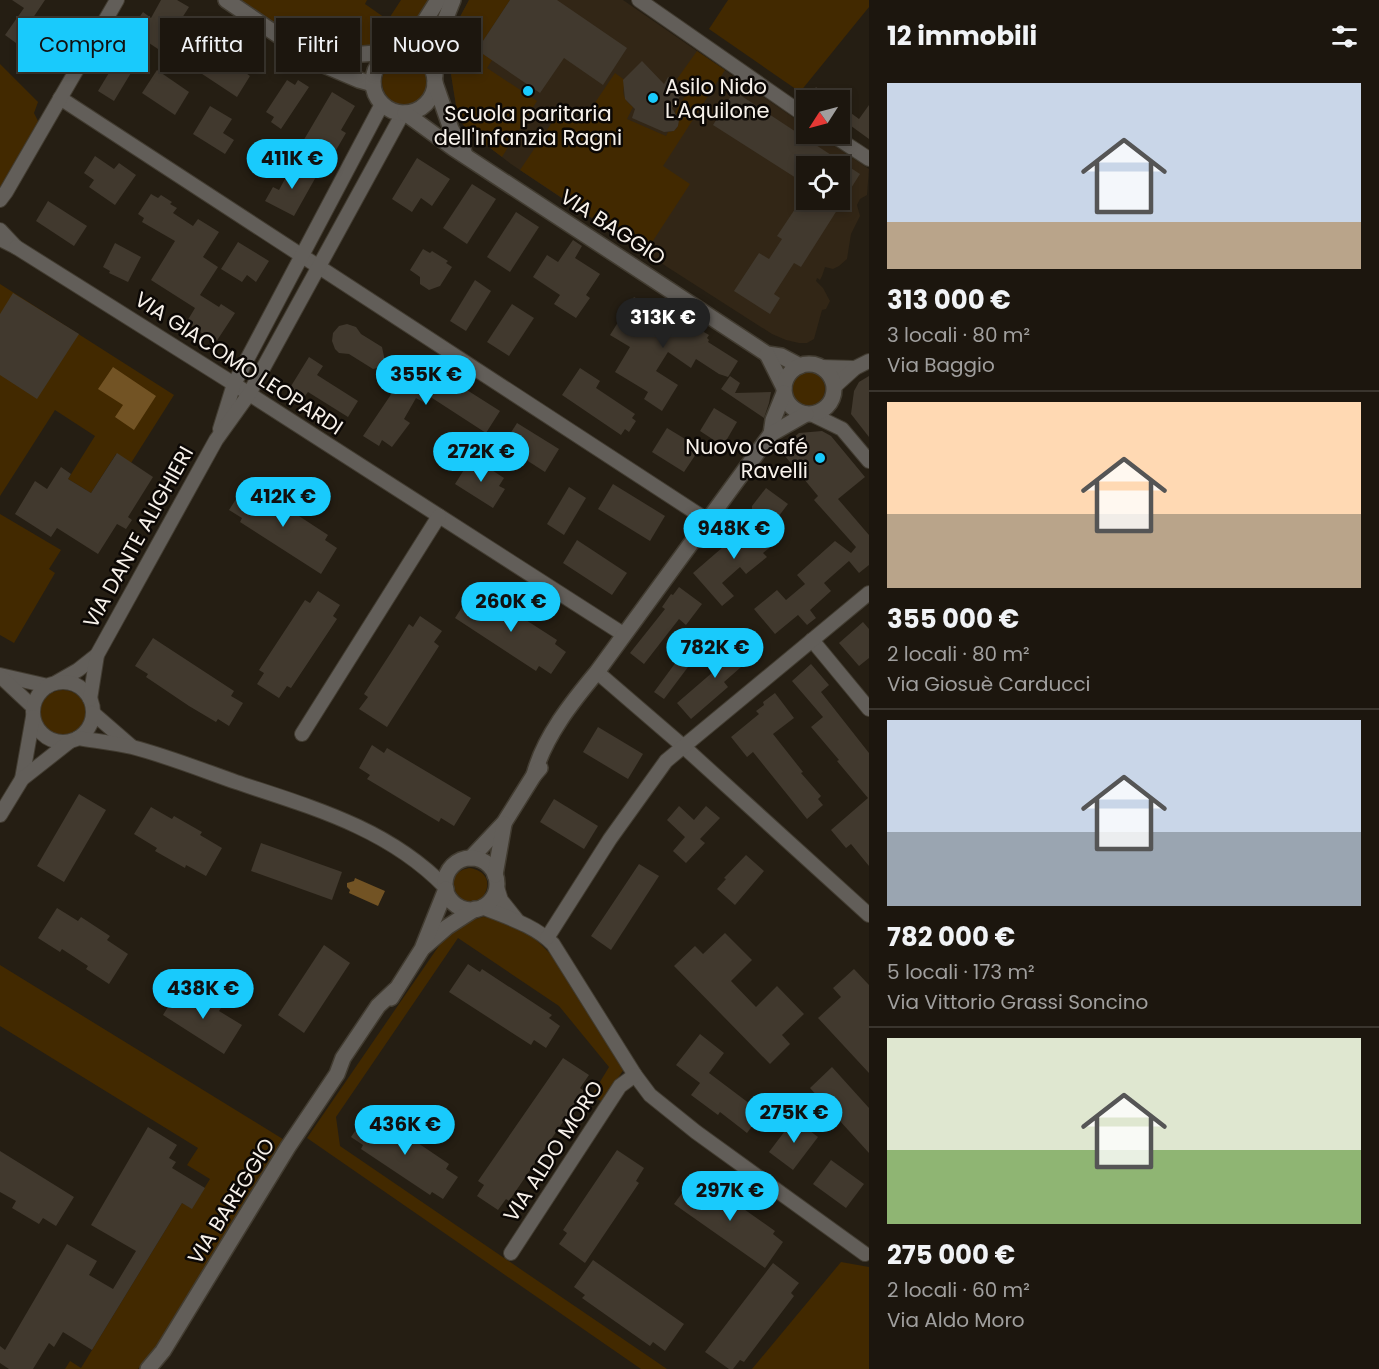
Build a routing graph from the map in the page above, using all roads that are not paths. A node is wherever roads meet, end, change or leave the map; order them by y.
1 (117, 0) edge
2 (226, 0) edge
3 (438, 0) edge
4 (453, 0) edge
5 (639, 0) edge
6 (427, 18) edge
7 (276, 32) edge
8 (341, 72) edge
9 (376, 72) edge
10 (432, 72) edge
11 (435, 81) junction
12 (373, 84) junction
13 (60, 98) junction
14 (382, 104) junction
15 (796, 109) edge
16 (404, 113) junction
17 (846, 144) edge
18 (466, 155) junction
19 (869, 159) edge
20 (3, 196) edge
21 (0, 207) edge
22 (0, 230) edge
23 (0, 239) edge
24 (16, 247) junction
25 (302, 255) junction
26 (319, 266) junction
27 (767, 354) junction
28 (869, 361) edge
29 (800, 366) junction
30 (821, 367) junction
31 (855, 368) junction
32 (234, 384) junction
33 (834, 387) junction
34 (784, 391) junction
35 (249, 394) junction
36 (809, 414) junction
37 (771, 434) junction
38 (216, 440) junction
39 (869, 461) edge
40 (439, 516) junction
41 (707, 520) junction
42 (869, 593) edge
43 (623, 634) junction
44 (812, 640) junction
45 (97, 655) junction
46 (597, 672) junction
47 (0, 675) edge
48 (52, 684) junction
49 (90, 699) junction
50 (869, 709) edge
51 (33, 712) junction
52 (93, 713) junction
53 (302, 734) dead end
54 (74, 740) junction
55 (133, 747) junction
56 (684, 747) junction
57 (22, 779) junction
58 (0, 814) edge
59 (504, 823) junction
60 (471, 858) junction
61 (496, 881) junction
62 (445, 888) junction
63 (478, 908) junction
64 (869, 914) edge
65 (521, 923) junction
66 (547, 938) junction
67 (422, 949) junction
68 (635, 1076) junction
69 (511, 1253) dead end
70 (865, 1254) dead end
71 (163, 1351) junction
72 (148, 1369) edge
73 (155, 1369) edge

1 - 13 street
2 - 7 street
3 - 6 street
4 - 11 street
5 - 15 street
8 - 12 street
9 - 12 street
10 - 11 street
11 - 16 street
11 - 18 street, VIA BAGGIO
12 - 14 street
13 - 20 street
13 - 25 street
14 - 16 street
14 - 25 street, VIA DANTE ALIGHIERI
16 - 18 street, VIA BAGGIO
16 - 26 street, VIA DANTE ALIGHIERI
17 - 19 street
18 - 27 street, VIA BAGGIO
20 - 21 street
22 - 24 street, VIA GIACOMO LEOPARDI
23 - 24 street, VIA GIACOMO LEOPARDI
24 - 32 street, VIA GIACOMO LEOPARDI
25 - 26 street
25 - 32 street, VIA DANTE ALIGHIERI
26 - 35 street, VIA DANTE ALIGHIERI
26 - 41 street
27 - 29 street, VIA BAGGIO
27 - 34 street, VIA BAGGIO
28 - 31 street
29 - 30 street
29 - 34 street
30 - 31 street
30 - 33 street
31 - 33 street
32 - 35 street, VIA GIACOMO LEOPARDI
32 - 38 street, VIA DANTE ALIGHIERI
33 - 36 street
34 - 36 street
34 - 37 street, VIA BAREGGIO
35 - 38 street, VIA DANTE ALIGHIERI
35 - 40 street, VIA GIACOMO LEOPARDI
36 - 37 street, VIA BAREGGIO
36 - 39 street
37 - 41 street, VIA BAREGGIO
38 - 45 street, VIA DANTE ALIGHIERI
40 - 43 street, VIA GIACOMO LEOPARDI
40 - 53 street
41 - 43 street, VIA BAREGGIO
42 - 44 street
43 - 46 street, VIA BAREGGIO
44 - 50 street
44 - 56 street
45 - 48 street, VIA DANTE ALIGHIERI
45 - 49 street, VIA DANTE ALIGHIERI
46 - 56 street
46 - 59 street, VIA BAREGGIO
47 - 48 street
47 - 51 street
48 - 49 street
48 - 51 street
49 - 52 street
51 - 54 street
51 - 57 street
52 - 54 street
52 - 55 street
54 - 55 street
54 - 57 street
55 - 62 street
56 - 64 street
56 - 66 street
57 - 58 street
59 - 60 street, VIA BAREGGIO
59 - 61 street, VIA BAREGGIO
60 - 61 street
60 - 62 street, VIA BAREGGIO
61 - 63 street, VIA BAREGGIO
61 - 65 street
62 - 63 street
62 - 67 street, VIA BAREGGIO
63 - 65 street
63 - 67 street, VIA BAREGGIO
65 - 66 street, VIA ALDO MORO
66 - 68 street, VIA ALDO MORO
67 - 71 street, VIA BAREGGIO
68 - 69 street, VIA ALDO MORO
68 - 70 street, VIA ALDO MORO
71 - 72 street, VIA BAREGGIO
71 - 73 street, VIA BAREGGIO

